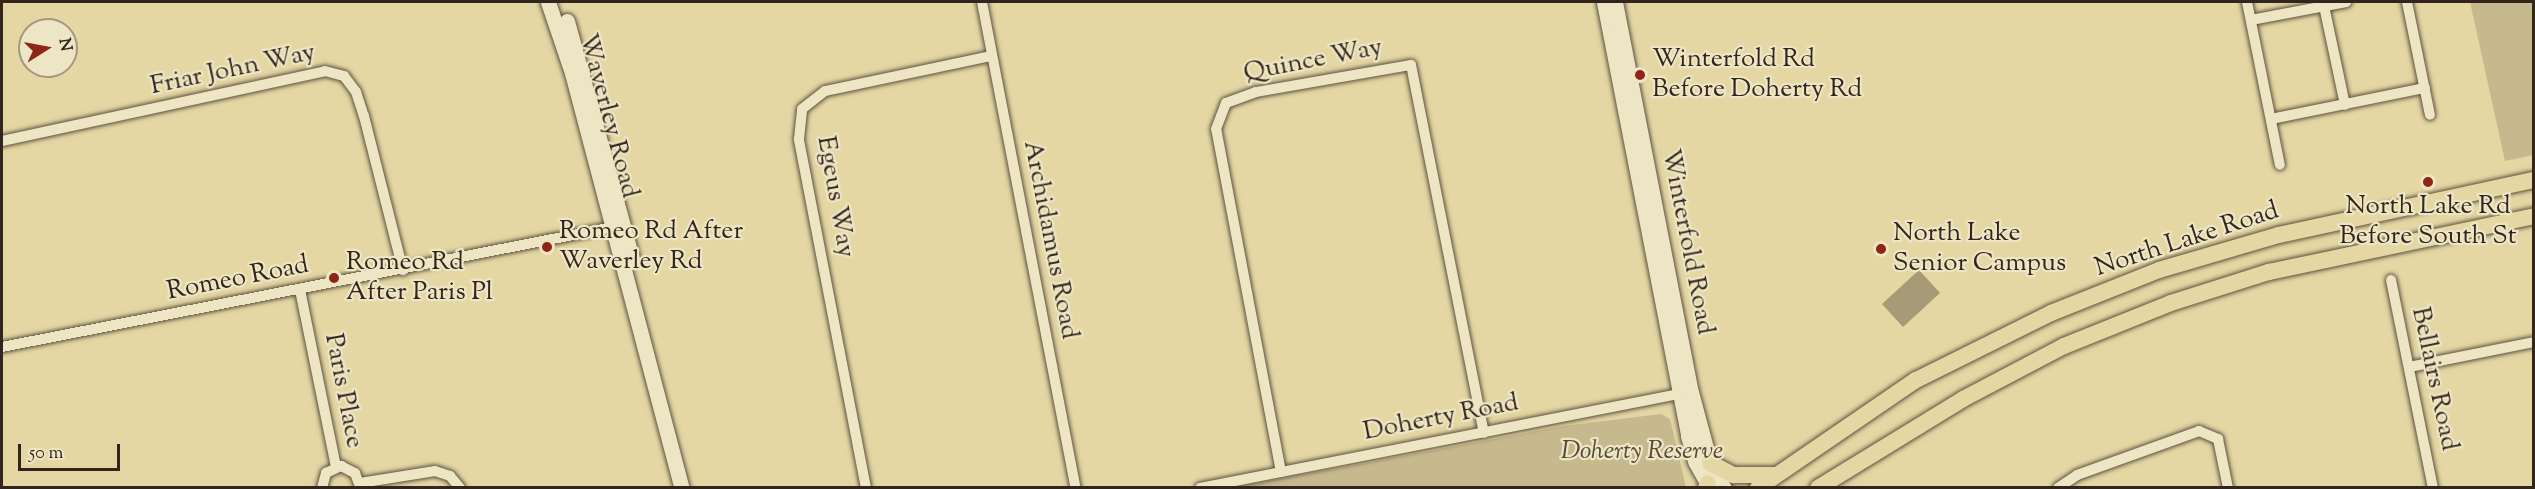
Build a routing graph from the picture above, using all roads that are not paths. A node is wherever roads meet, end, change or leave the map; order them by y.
1 (548, 2) edge
2 (559, 2) edge
3 (982, 2) edge
4 (1604, 2) edge
5 (1616, 2) edge
6 (2247, 2) edge
7 (2346, 2) edge
8 (2407, 2) edge
9 (2324, 6) junction
10 (2251, 20) junction
11 (991, 56) junction
12 (2425, 88) junction
13 (2345, 105) junction
14 (2430, 115) dead end
15 (2271, 119) junction
16 (2, 141) edge
17 (2280, 165) dead end
18 (2534, 180) edge
19 (2534, 216) edge
20 (619, 226) junction
21 (403, 270) junction
22 (2391, 280) dead end
23 (300, 290) junction
24 (2534, 342) edge
25 (2, 347) edge
26 (2409, 367) junction
27 (1685, 393) junction
28 (1484, 433) junction
29 (1710, 463) junction
30 (336, 467) junction
31 (1281, 472) junction
32 (1775, 475) junction
33 (360, 485) edge
34 (1708, 486) edge
35 (322, 488) edge
36 (460, 488) edge
37 (682, 488) edge
38 (693, 488) edge
39 (866, 488) edge
40 (1076, 488) edge
41 (1200, 488) edge
42 (1725, 488) edge
43 (1758, 488) edge
44 (1818, 488) edge
45 (2058, 488) edge
46 (2228, 488) edge
47 (2433, 488) edge

1 - 20 street, Waverley Road
2 - 20 street, Waverley Road
3 - 11 street, Archidamus Road
4 - 27 street, Winterfold Road
5 - 27 street, Winterfold Road
6 - 10 street
7 - 9 street
8 - 12 street
9 - 10 street
9 - 13 street
10 - 15 street
11 - 39 street, Egeus Way
11 - 40 street, Archidamus Road
12 - 13 street
12 - 14 street
13 - 15 street
15 - 17 street
16 - 21 street, Friar John Way
18 - 32 main road, North Lake Road
19 - 44 main road
20 - 21 street, Romeo Road
20 - 37 street, Waverley Road
20 - 38 street, Waverley Road
21 - 23 street, Romeo Road
22 - 26 street, Bellairs Road
23 - 25 street, Romeo Road
23 - 30 street, Paris Place
24 - 26 street
26 - 47 street, Bellairs Road
27 - 28 street, Doherty Road
27 - 29 street, Winterfold Road
27 - 34 street, Winterfold Road
28 - 31 street, Doherty Road
28 - 31 street, Quince Way
29 - 32 main road
29 - 42 street, Winterfold Road
30 - 33 street
30 - 35 street
31 - 41 street, Doherty Road
32 - 43 main road, North Lake Road
33 - 36 street
45 - 46 street

